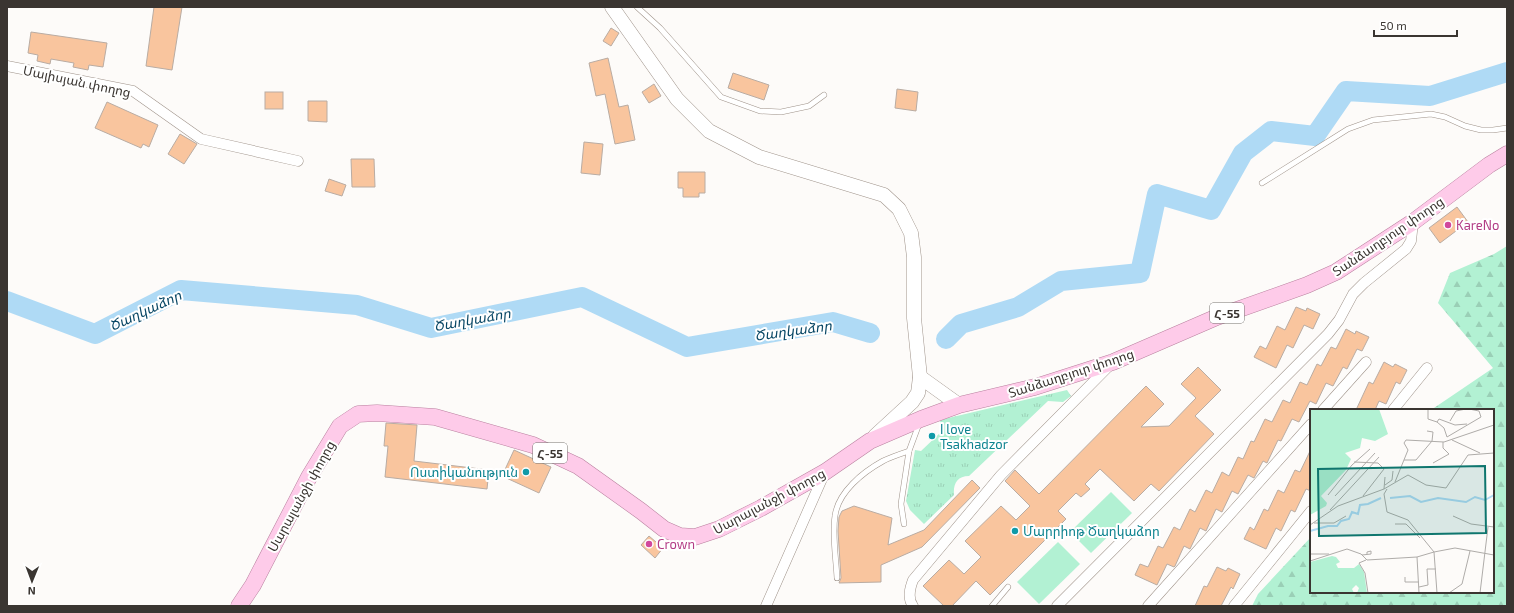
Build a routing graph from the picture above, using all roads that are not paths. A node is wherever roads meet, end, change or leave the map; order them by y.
1 (612, 7) edge
2 (637, 7) edge
3 (7, 66) edge
4 (824, 95) dead end
5 (1507, 128) edge
6 (1507, 154) edge
7 (298, 161) dead end
8 (1262, 183) dead end
9 (1413, 222) junction
10 (1113, 362) junction
11 (1366, 362) dead end
12 (1427, 368) dead end
13 (920, 377) junction
14 (959, 405) junction
15 (1324, 409) edge
16 (1394, 409) edge
17 (922, 419) junction
18 (1310, 425) edge
19 (870, 441) junction
20 (909, 451) junction
21 (825, 472) junction
22 (1310, 512) edge
23 (904, 524) dead end
24 (836, 578) dead end
25 (1008, 588) dead end
26 (239, 606) edge
27 (766, 606) edge
28 (913, 606) edge
29 (992, 606) edge
30 (1057, 606) edge
31 (1148, 606) edge
32 (1234, 606) edge

1 - 13 street
2 - 4 lane
3 - 7 street, Մայիսյան փողոց
5 - 8 lane
6 - 9 main road, Տանձաղբյուր փողոց / Հ-55
9 - 10 main road, Տանձաղբյուր փողոց / Հ-55
9 - 30 street
10 - 14 main road, Տանձաղբյուր փողոց / Հ-55
10 - 28 street
11 - 15 street
12 - 16 street
13 - 14 street
13 - 19 street
14 - 17 main road, Տանձաղբյուր փողոց / Հ-55
17 - 19 main road, Սարալանջի փողոց / Հ-55
17 - 20 lane
18 - 31 street
19 - 21 main road, Սարալանջի փողոց / Հ-55
20 - 23 lane
20 - 24 lane
21 - 26 main road, Սարալանջի փողոց / Հ-55
21 - 27 street
22 - 32 street
25 - 29 lane

